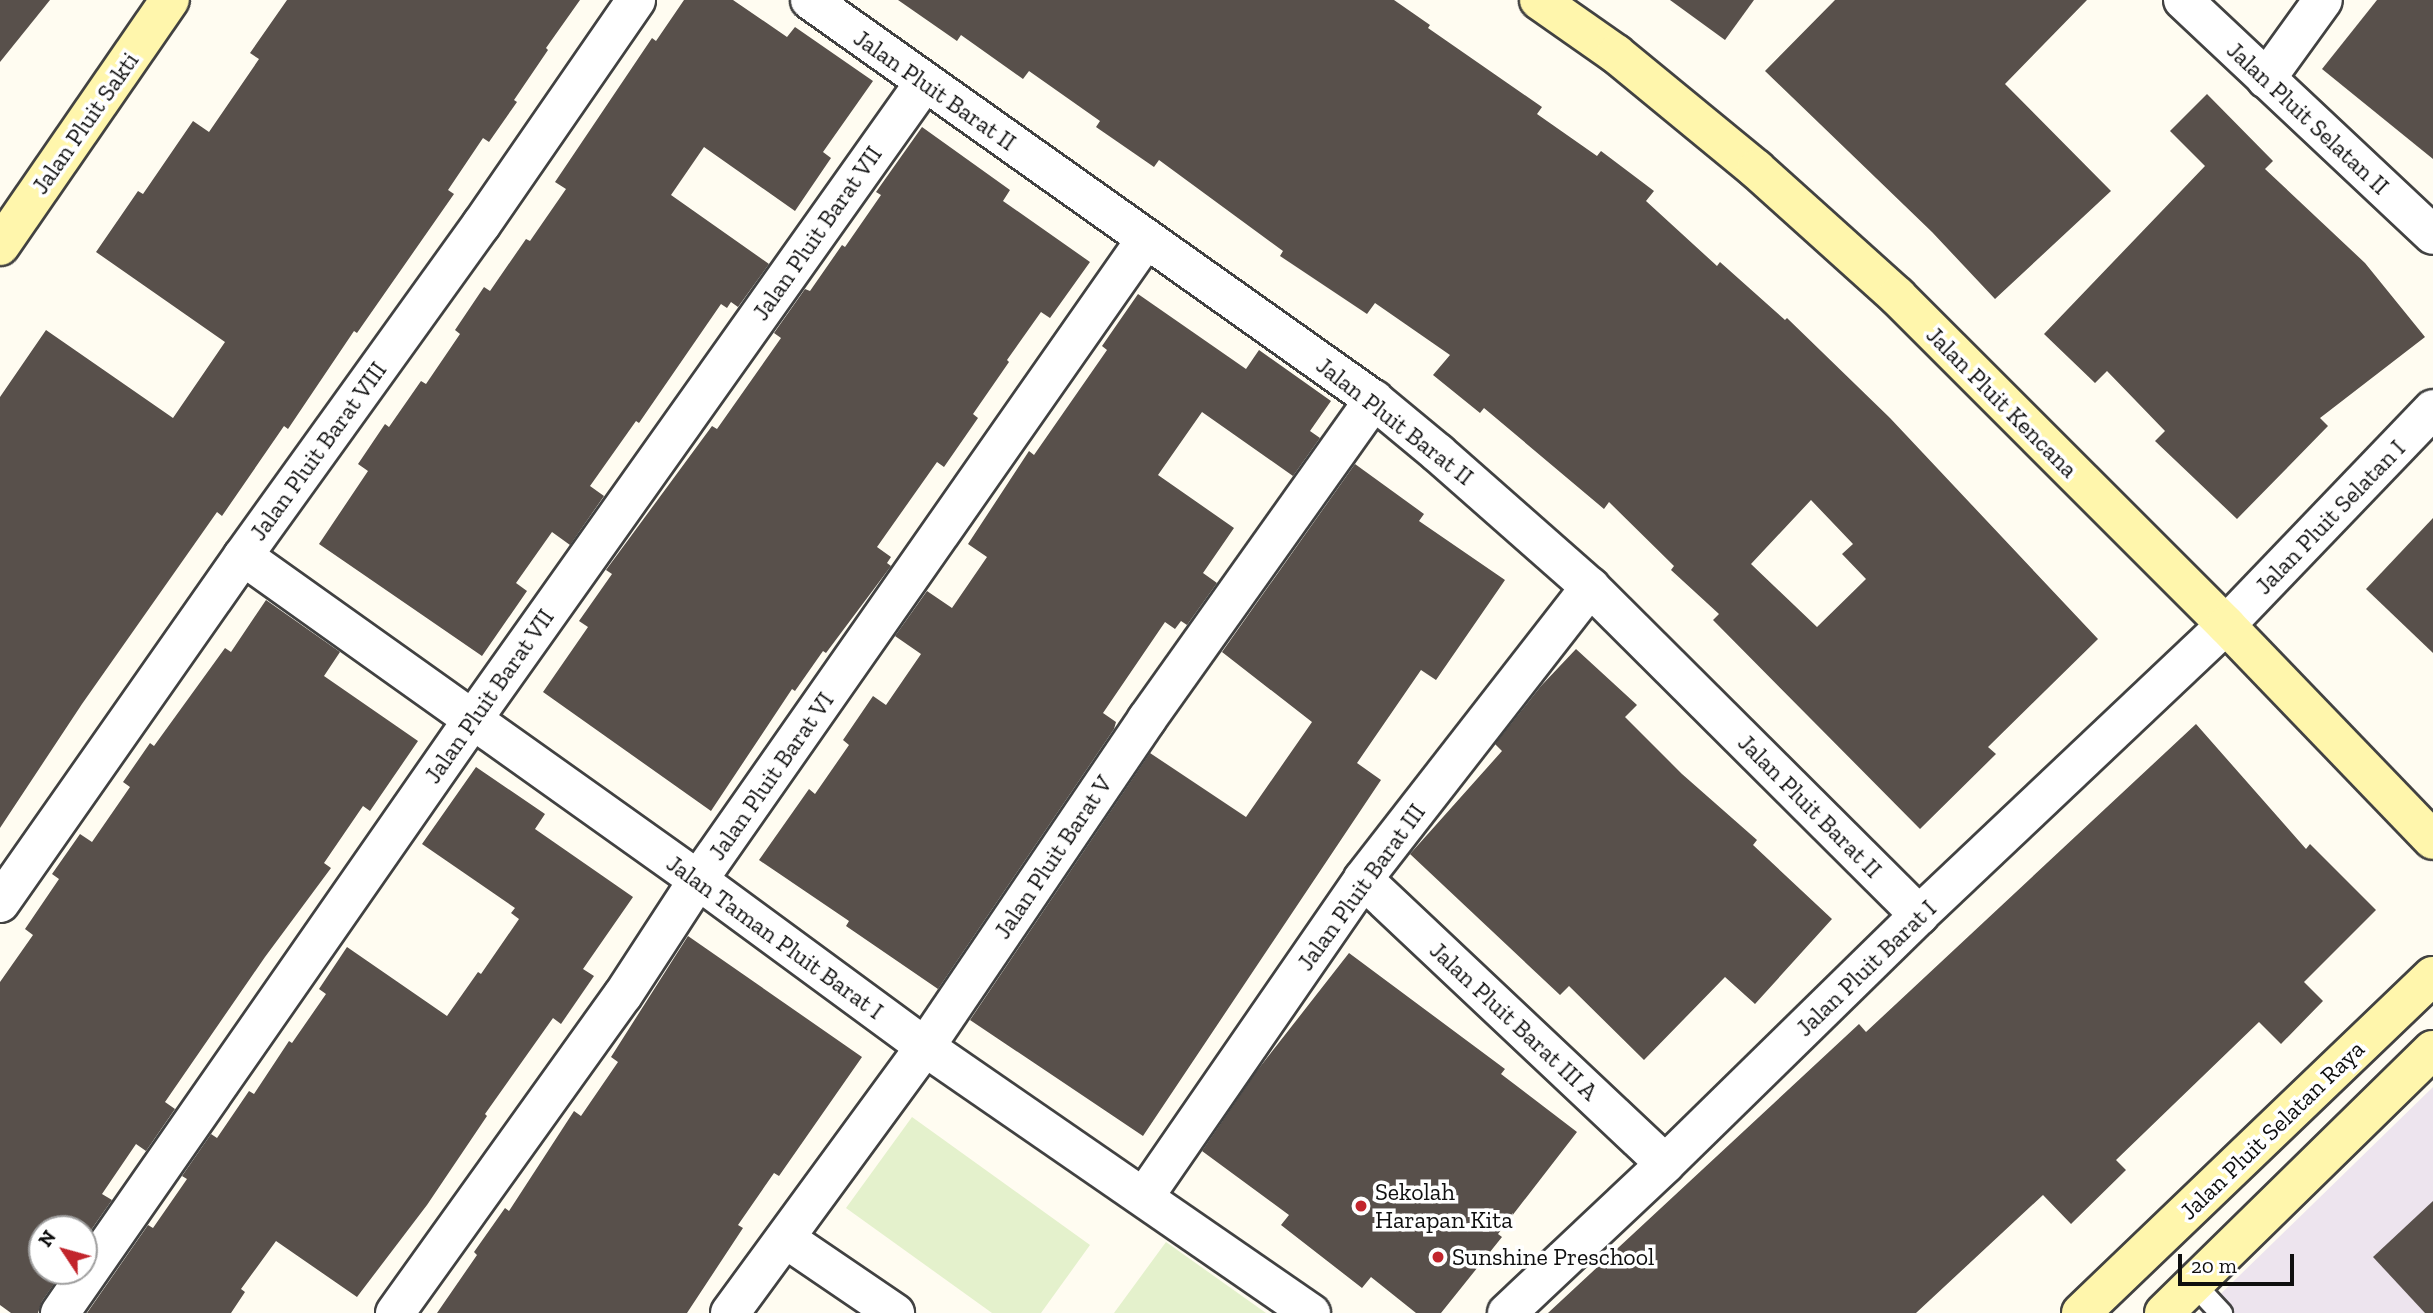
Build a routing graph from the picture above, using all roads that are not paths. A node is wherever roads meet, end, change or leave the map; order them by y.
1 (170, 0) edge
2 (636, 0) edge
3 (810, 0) edge
4 (1539, 0) edge
5 (2183, 0) edge
6 (2323, 0) edge
7 (2266, 79) junction
8 (924, 83) junction
9 (2433, 235) edge
10 (1146, 239) junction
11 (0, 246) edge
12 (1374, 400) junction
13 (2433, 410) edge
14 (243, 556) junction
15 (1591, 587) junction
16 (2227, 625) junction
17 (473, 719) junction
18 (2433, 840) edge
19 (1363, 879) junction
20 (698, 880) junction
21 (0, 902) edge
22 (1919, 915) junction
23 (2433, 976) edge
24 (925, 1047) junction
25 (2433, 1050) edge
26 (1665, 1164) junction
27 (1144, 1197) junction
28 (786, 1240) junction
29 (2194, 1284) junction
30 (60, 1313) edge
31 (395, 1313) edge
32 (730, 1313) edge
33 (895, 1313) edge
34 (1311, 1313) edge
35 (1507, 1313) edge
36 (2081, 1313) edge
37 (2164, 1313) edge
38 (2221, 1313) edge

1 - 11 street, Jalan Pluit Sakti
2 - 14 street, Jalan Pluit Barat VIII
3 - 8 street, Jalan Pluit Barat II
4 - 16 street, Jalan Pluit Kencana
5 - 7 street, Jalan Pluit Selatan II
6 - 7 street
7 - 9 street, Jalan Pluit Selatan II
8 - 10 street, Jalan Pluit Barat II
8 - 17 street, Jalan Pluit Barat VII
10 - 12 street, Jalan Pluit Barat II
10 - 20 street, Jalan Pluit Barat VI
12 - 15 street, Jalan Pluit Barat II
12 - 24 street, Jalan Pluit Barat V
13 - 16 street, Jalan Pluit Selatan I
14 - 17 street, Jalan Taman Pluit Barat I
14 - 21 street, Jalan Pluit Barat VIII
15 - 19 street, Jalan Pluit Barat III
15 - 22 street, Jalan Pluit Barat II
16 - 18 street, Jalan Pluit Kencana
16 - 22 street, Jalan Pluit Barat I
17 - 20 street, Jalan Taman Pluit Barat I
17 - 30 street, Jalan Pluit Barat VII
19 - 26 street, Jalan Pluit Barat III A
19 - 27 street, Jalan Pluit Barat III
20 - 24 street, Jalan Taman Pluit Barat I
20 - 31 street, Jalan Pluit Barat VI
22 - 26 street, Jalan Pluit Barat I
23 - 36 street, Jalan Pluit Selatan Raya
24 - 27 street, Jalan Taman Pluit Barat I
24 - 28 street, Jalan Pluit Barat V
25 - 29 street
26 - 35 street, Jalan Pluit Barat I
27 - 34 street, Jalan Taman Pluit Barat I
28 - 32 street, Jalan Pluit Barat V
28 - 33 street
29 - 37 street
29 - 38 lane

